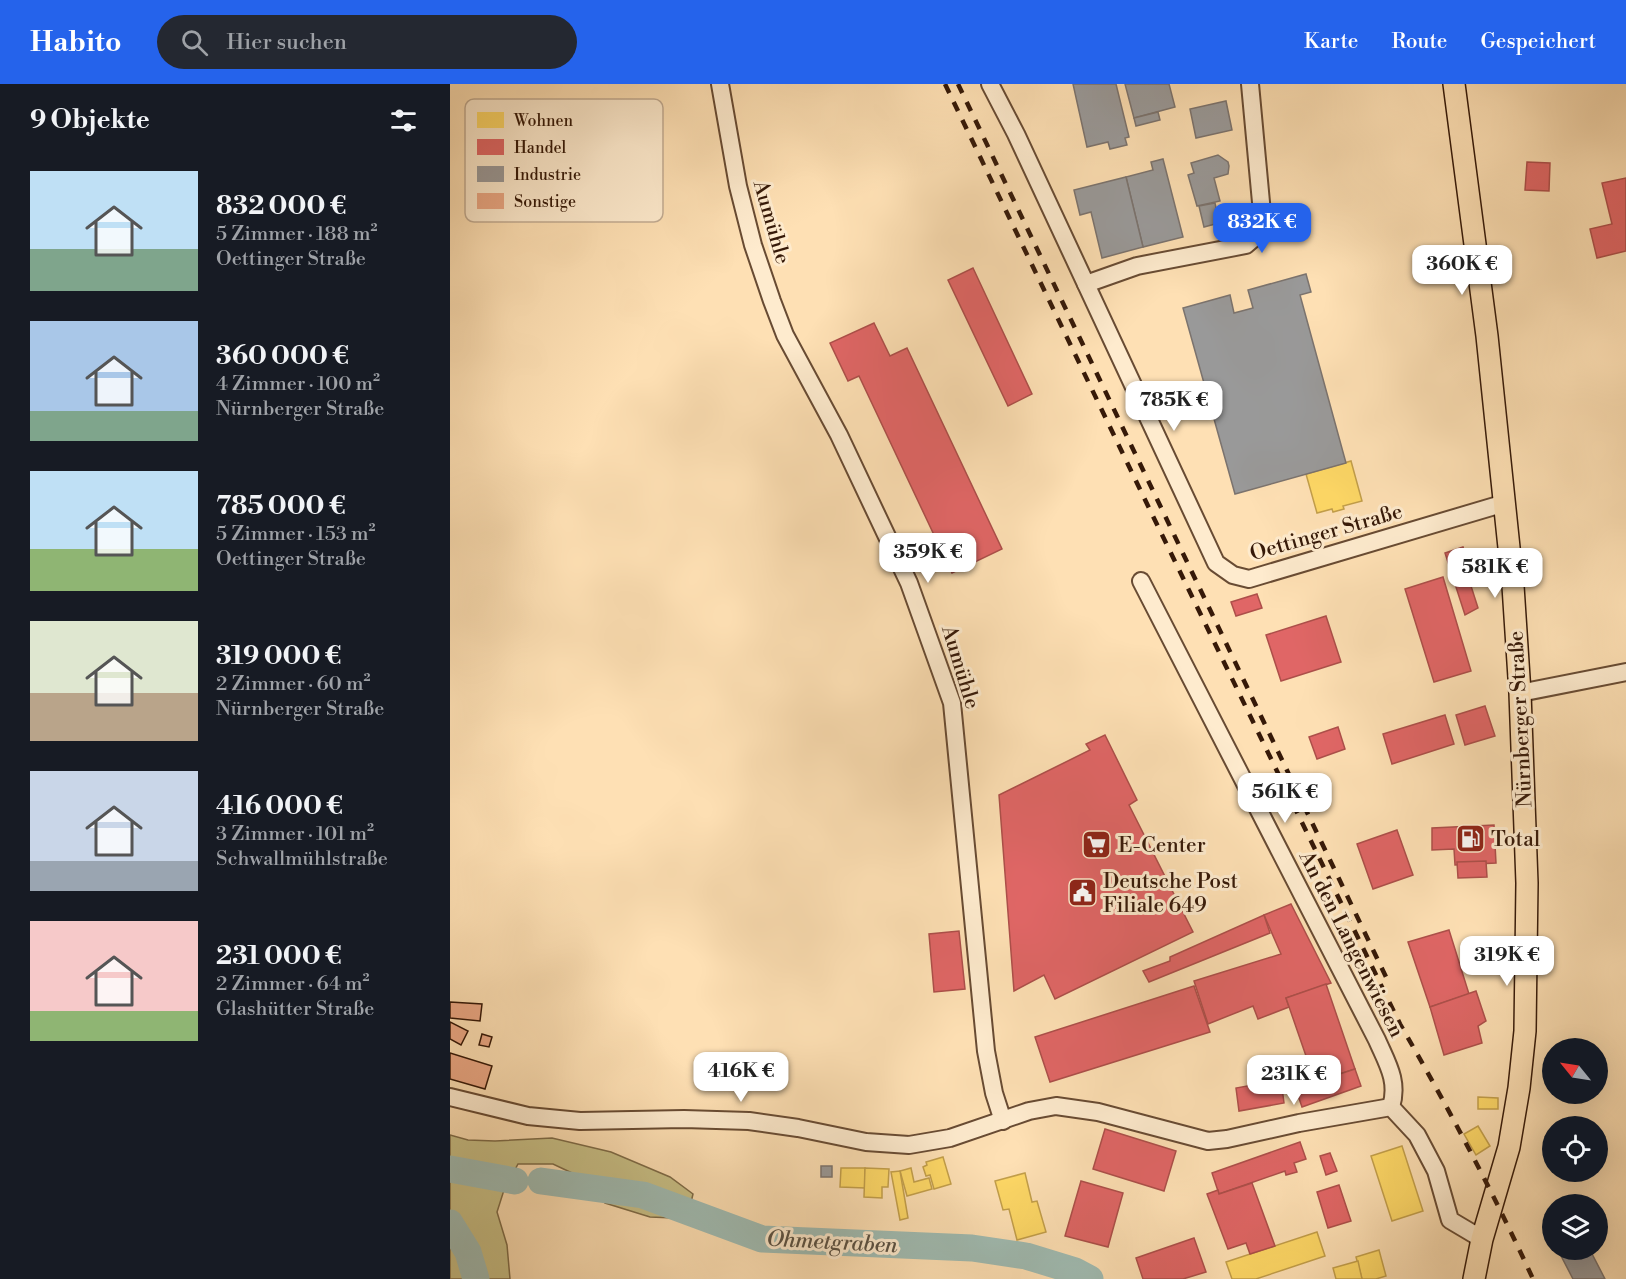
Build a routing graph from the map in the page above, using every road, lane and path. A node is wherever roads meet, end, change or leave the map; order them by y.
1 (720, 84) edge
2 (990, 84) edge
3 (1250, 84) edge
4 (1454, 84) edge
5 (1086, 284) junction
6 (1505, 503) junction
7 (1142, 581) dead end
8 (1626, 672) edge
9 (1520, 693) junction
10 (450, 1097) edge
11 (1391, 1107) junction
12 (1003, 1121) junction
13 (1482, 1239) junction
14 (1474, 1279) edge

1 - 12 street, Aumühle
2 - 5 street, Oettinger Straße
3 - 5 street
4 - 6 main road, Nürnberger Straße
5 - 6 street, Oettinger Straße
6 - 9 main road, Nürnberger Straße
7 - 11 street, An den Langenwiesen
8 - 9 street
9 - 13 main road, Nürnberger Straße
10 - 12 street
11 - 12 street
11 - 13 street
13 - 14 main road, Nürnberger Straße

